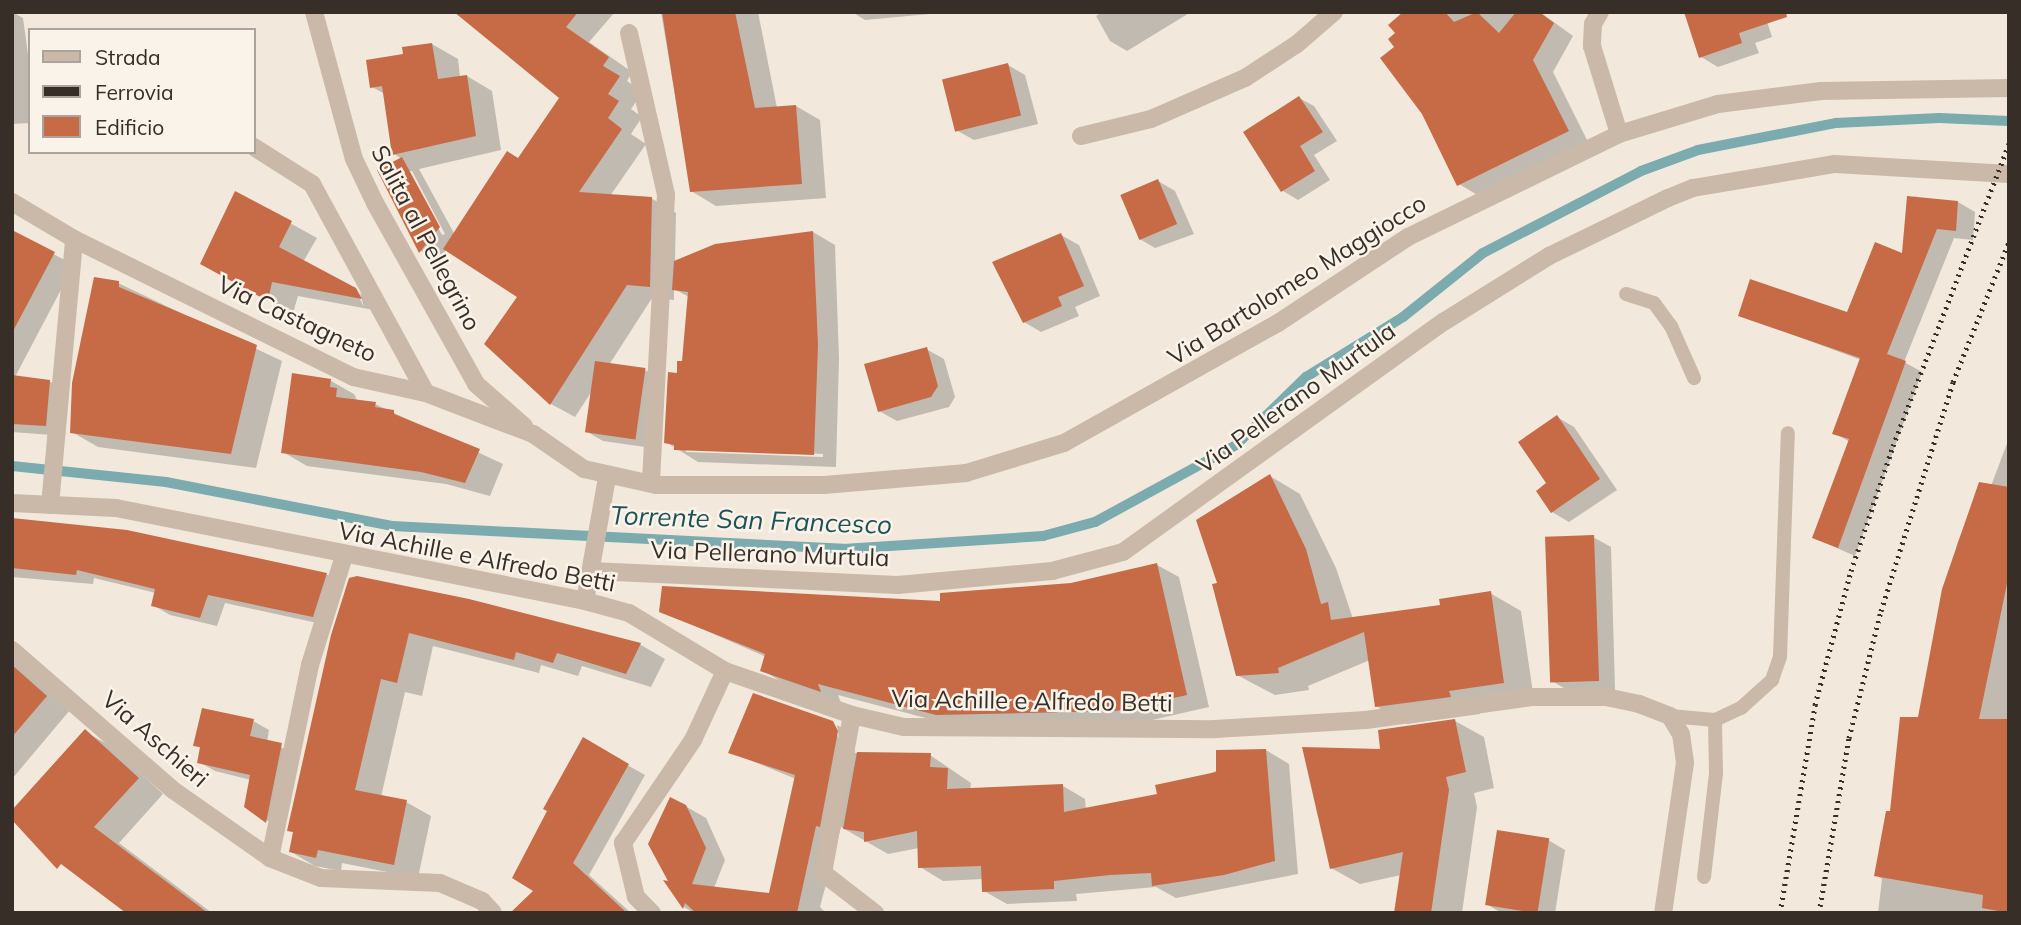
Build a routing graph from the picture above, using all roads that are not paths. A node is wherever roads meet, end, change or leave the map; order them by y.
1 (1334, 12) edge
2 (1600, 12) edge
3 (311, 14) edge
4 (629, 33) dead end
5 (2009, 88) edge
6 (1619, 134) junction
7 (1081, 136) dead end
8 (256, 148) edge
9 (2009, 174) edge
10 (12, 202) edge
11 (74, 239) junction
12 (1626, 294) dead end
13 (1694, 378) dead end
14 (426, 393) junction
15 (1788, 433) dead end
16 (533, 434) junction
17 (605, 484) junction
18 (651, 484) junction
19 (12, 503) edge
20 (50, 505) junction
21 (344, 556) junction
22 (591, 571) junction
23 (585, 601) junction
24 (12, 650) edge
25 (725, 671) junction
26 (852, 715) junction
27 (1670, 716) junction
28 (1715, 720) junction
29 (270, 858) junction
30 (1704, 877) dead end
31 (493, 913) edge
32 (652, 913) edge
33 (875, 913) edge
34 (1663, 913) edge

1 - 7 street
2 - 6 street
3 - 16 street, Salita al Pellegrino
4 - 18 street
5 - 6 street, Via Bartolomeo Maggiocco
6 - 18 street, Via Bartolomeo Maggiocco
8 - 14 street
9 - 22 street, Via Pellerano Murtula
10 - 11 street, Via Castagneto
11 - 14 street, Via Castagneto
11 - 20 street
12 - 13 lane
14 - 16 street, Via Castagneto
15 - 28 lane
16 - 17 street, Via Castagneto
17 - 18 street, Via Bartolomeo Maggiocco
17 - 22 street
19 - 20 street, Via Achille e Alfredo Betti
20 - 21 street, Via Achille e Alfredo Betti
21 - 23 street, Via Achille e Alfredo Betti
21 - 29 street
22 - 23 street
23 - 25 street, Via Achille e Alfredo Betti
24 - 29 street, Via Aschieri
25 - 26 street, Via Achille e Alfredo Betti
25 - 32 street
26 - 27 street, Via Achille e Alfredo Betti
26 - 33 street
27 - 28 lane
27 - 34 street
28 - 30 lane
29 - 31 street, Via Aschieri

